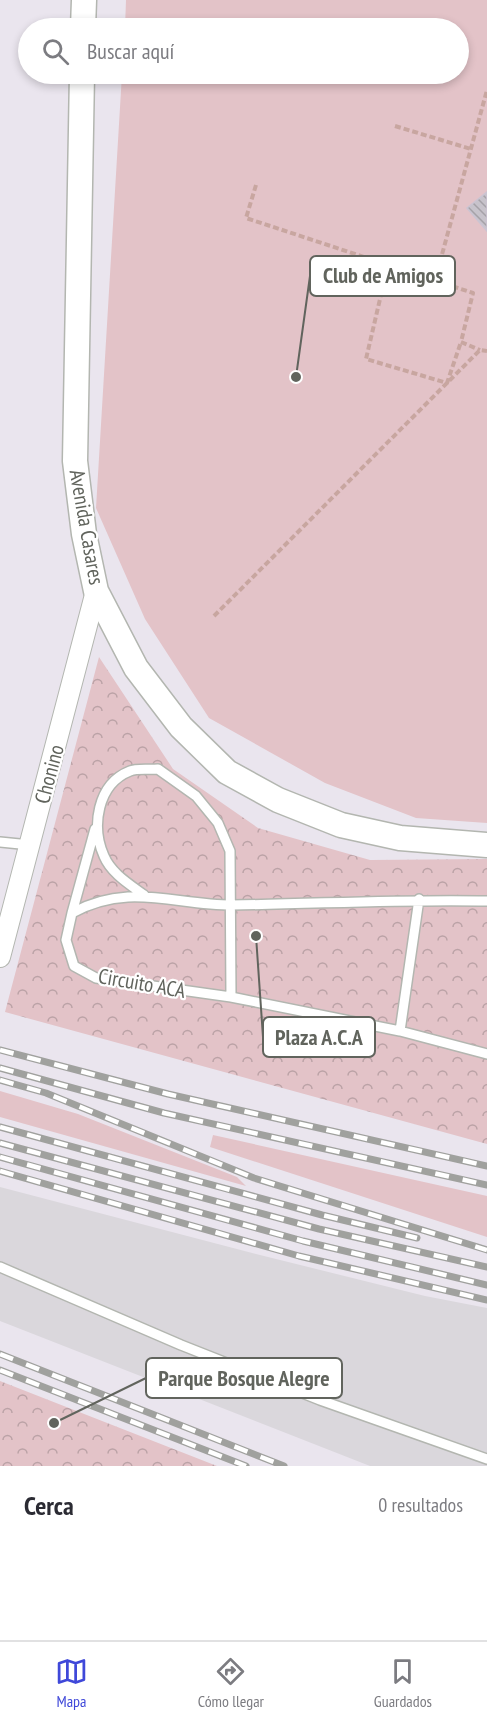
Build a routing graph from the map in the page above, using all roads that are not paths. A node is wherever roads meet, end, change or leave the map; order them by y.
1 (84, 0) edge
2 (83, 18) edge
3 (82, 84) edge
4 (96, 591) junction
5 (96, 826) junction
6 (0, 842) edge
7 (30, 845) junction
8 (487, 845) edge
9 (144, 895) junction
10 (419, 899) junction
11 (487, 901) edge
12 (229, 905) junction
13 (72, 913) junction
14 (0, 957) edge
15 (231, 997) junction
16 (400, 1031) junction
17 (487, 1054) edge
18 (0, 1267) edge
19 (487, 1459) edge

1 - 2 street
3 - 4 street, Avenida Casares
4 - 7 street, Chonino
4 - 8 street, Avenida Casares
5 - 9 lane, Circuito ACA
5 - 12 lane, Circuito ACA
5 - 13 lane, Circuito ACA
6 - 7 lane
7 - 14 street, Chonino
9 - 12 lane, Circuito ACA
9 - 13 lane, Circuito ACA
10 - 11 lane, Circuito ACA
10 - 12 lane, Circuito ACA
10 - 16 lane
12 - 15 lane, Circuito ACA
13 - 15 lane, Circuito ACA
15 - 16 lane, Circuito ACA
16 - 17 lane, Circuito ACA
18 - 19 lane

